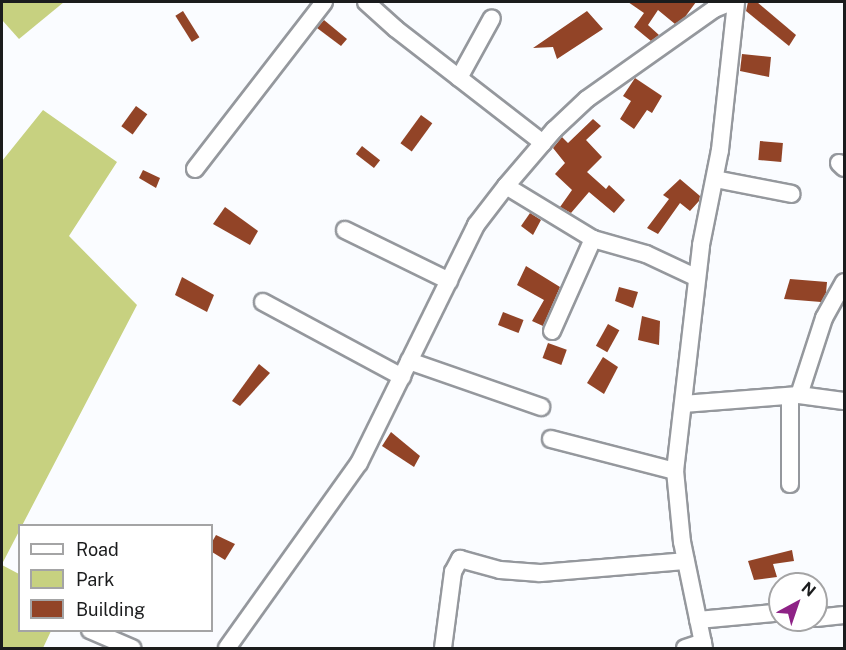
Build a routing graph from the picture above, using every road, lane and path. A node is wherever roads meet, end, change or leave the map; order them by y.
1 (324, 2) edge
2 (366, 2) edge
3 (731, 2) edge
4 (736, 2) edge
5 (492, 18) dead end
6 (459, 78) junction
7 (543, 143) junction
8 (195, 169) dead end
9 (715, 179) junction
10 (506, 186) junction
11 (792, 194) dead end
12 (345, 230) dead end
13 (593, 239) junction
14 (697, 278) junction
15 (449, 281) junction
16 (844, 282) edge
17 (263, 302) dead end
18 (552, 331) dead end
19 (410, 361) junction
20 (402, 377) junction
21 (794, 396) junction
22 (844, 401) edge
23 (683, 404) junction
24 (540, 407) dead end
25 (551, 439) dead end
26 (675, 471) junction
27 (790, 484) dead end
28 (686, 561) junction
29 (768, 611) edge
30 (844, 615) edge
31 (828, 617) edge
32 (698, 620) junction
33 (95, 632) edge
34 (704, 645) edge
35 (132, 648) edge
36 (227, 648) edge
37 (443, 648) edge
38 (686, 648) edge

1 - 8 street
2 - 6 street
3 - 7 street
4 - 9 street
5 - 6 street
6 - 7 street
7 - 10 street
9 - 11 street
9 - 14 street
10 - 13 street
10 - 15 street
12 - 15 street
13 - 14 street
13 - 18 street
14 - 23 street
15 - 19 street
16 - 21 street
17 - 20 street
19 - 20 street
19 - 24 street
20 - 36 street
21 - 22 street
21 - 23 street
21 - 27 street
23 - 26 street
25 - 26 street
26 - 28 street
28 - 32 street
28 - 37 street
29 - 32 street
30 - 31 street
32 - 34 street
33 - 35 street
34 - 38 street

